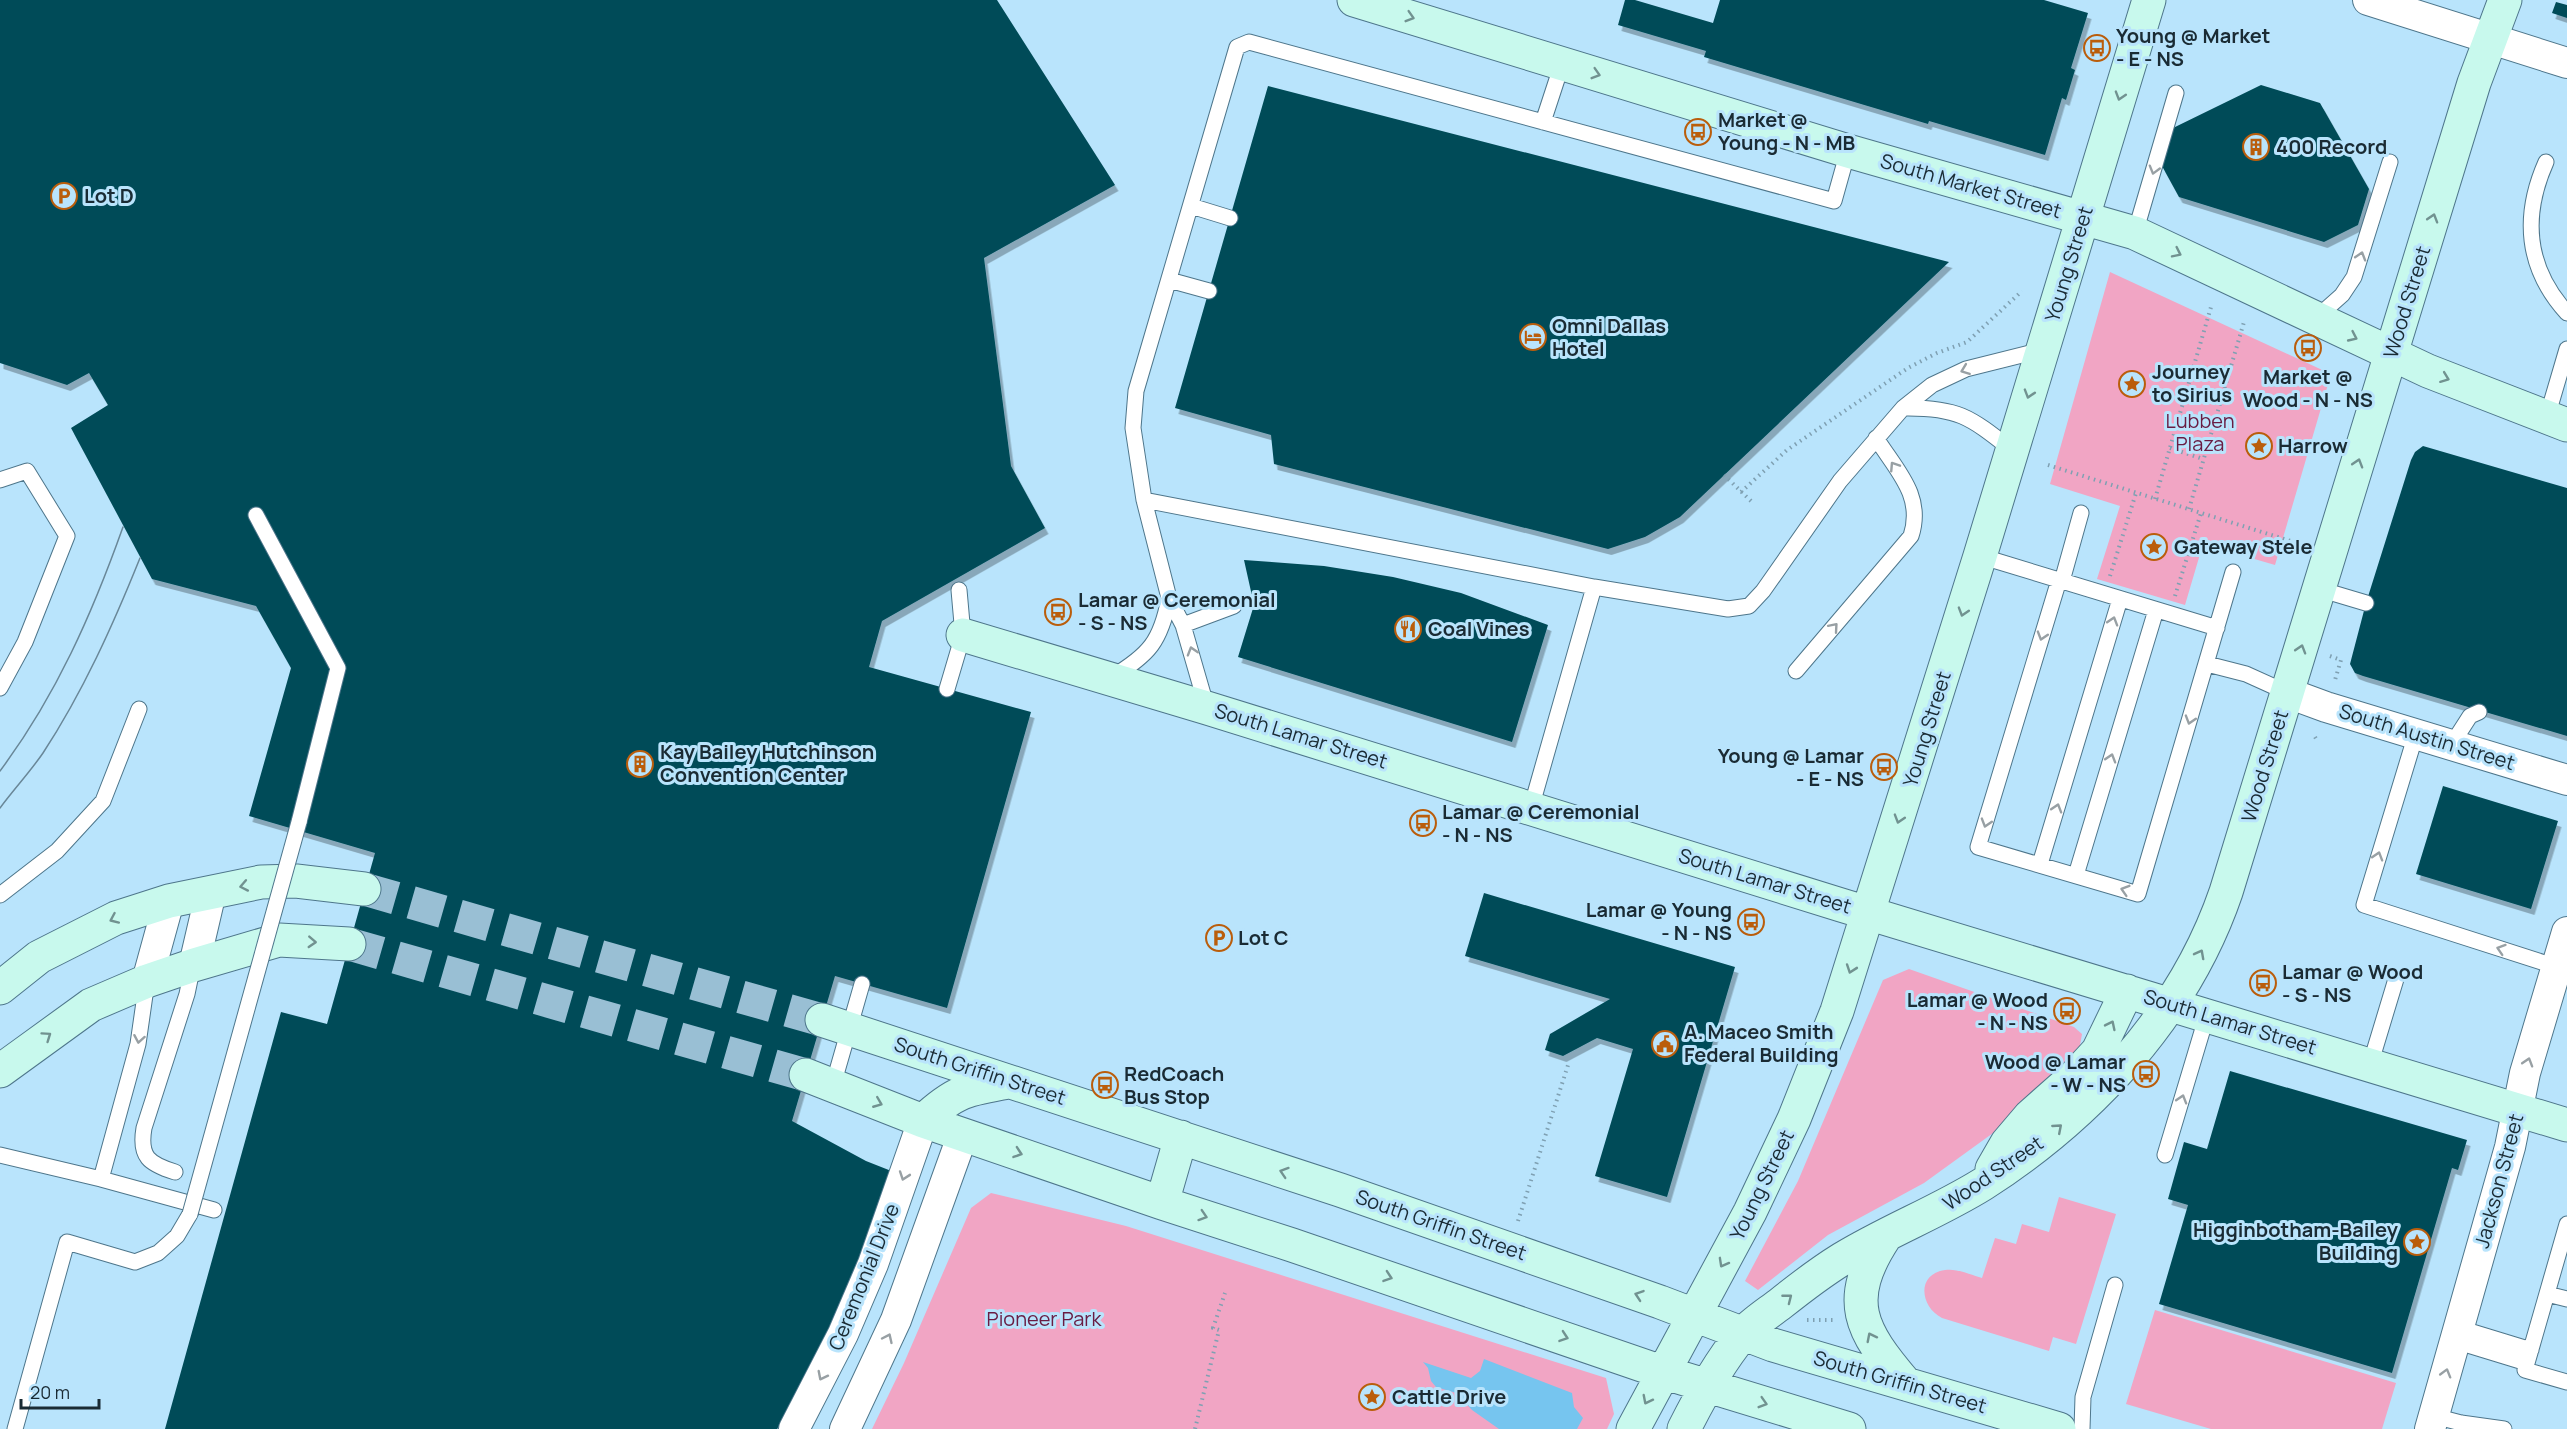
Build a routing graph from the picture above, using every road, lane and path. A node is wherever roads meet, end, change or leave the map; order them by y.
1 (1354, 0) edge
2 (2149, 0) edge
3 (2368, 0) edge
4 (2505, 0) edge
5 (2490, 39) junction
6 (2567, 63) edge
7 (1562, 64) junction
8 (2176, 93) dead end
9 (1543, 122) junction
10 (1848, 151) junction
11 (2390, 162) dead end
12 (2546, 162) dead end
13 (1191, 206) junction
14 (1230, 218) dead end
15 (2084, 218) junction
16 (2135, 233) junction
17 (1168, 280) junction
18 (1209, 291) dead end
19 (2022, 291) dead end
20 (2211, 307) dead end
21 (2567, 313) edge
22 (2315, 319) junction
23 (2244, 322) dead end
24 (2567, 349) edge
25 (2042, 350) junction
26 (2391, 354) junction
27 (2186, 394) junction
28 (2220, 404) junction
29 (1903, 408) junction
30 (2557, 421) edge
31 (1876, 438) junction
32 (2170, 448) junction
33 (2012, 450) junction
34 (2203, 459) junction
35 (2048, 465) dead end
36 (1724, 475) dead end
37 (0, 480) edge
38 (1741, 492) junction
39 (2136, 492) junction
40 (2155, 499) junction
41 (1144, 500) junction
42 (1752, 502) dead end
43 (2189, 509) junction
44 (2082, 513) dead end
45 (2201, 513) junction
46 (256, 515) dead end
47 (2297, 543) dead end
48 (1980, 556) junction
49 (2233, 572) dead end
50 (2060, 581) junction
51 (1594, 587) junction
52 (2319, 589) junction
53 (959, 590) dead end
54 (2112, 597) junction
55 (1169, 598) junction
56 (2366, 603) dead end
57 (1234, 606) dead end
58 (2162, 612) junction
59 (1183, 625) junction
60 (2217, 628) junction
61 (963, 635) junction
62 (2330, 656) dead end
63 (2206, 664) junction
64 (1796, 671) dead end
65 (1110, 678) junction
66 (2335, 681) dead end
67 (0, 688) edge
68 (947, 689) dead end
69 (2288, 693) junction
70 (1207, 708) junction
71 (139, 709) dead end
72 (2479, 711) dead end
73 (2416, 734) junction
74 (2452, 744) junction
75 (2567, 780) edge
76 (1531, 808) junction
77 (2040, 864) junction
78 (2076, 875) junction
79 (364, 889) tunnel mouth
80 (210, 892) junction
81 (0, 895) edge
82 (169, 901) junction
83 (1870, 914) junction
84 (2567, 932) edge
85 (349, 944) tunnel mouth
86 (194, 965) junction
87 (2557, 967) junction
88 (2396, 980) dead end
89 (147, 981) junction
90 (862, 984) dead end
91 (0, 988) edge
92 (2127, 991) junction
93 (2170, 1003) junction
94 (2207, 1015) junction
95 (836, 1024) junction
96 (1569, 1062) dead end
97 (2370, 1065) junction
98 (0, 1071) edge
99 (819, 1080) joint
100 (1011, 1081) junction
101 (2518, 1110) junction
102 (923, 1121) junction
103 (2567, 1125) edge
104 (963, 1134) junction
105 (1181, 1137) junction
106 (0, 1155) edge
107 (2165, 1155) dead end
108 (176, 1172) dead end
109 (102, 1179) junction
110 (1983, 1183) junction
111 (1162, 1203) junction
112 (214, 1210) dead end
113 (1518, 1221) dead end
114 (2567, 1224) edge
115 (1885, 1237) junction
116 (2115, 1285) dead end
117 (1225, 1293) dead end
118 (2547, 1294) junction
119 (2567, 1299) edge
120 (1694, 1315) junction
121 (1800, 1320) dead end
122 (1839, 1320) dead end
123 (1742, 1334) junction
124 (2457, 1335) junction
125 (2529, 1356) junction
126 (1662, 1372) junction
127 (2567, 1382) edge
128 (1906, 1384) junction
129 (1707, 1386) junction
130 (2432, 1423) edge
131 (15, 1429) edge
132 (794, 1429) edge
133 (845, 1429) edge
134 (1195, 1429) edge
135 (1633, 1429) edge
136 (1684, 1429) edge
137 (1849, 1429) edge
138 (2059, 1429) edge
139 (2082, 1429) edge
140 (2504, 1429) edge

1 -> 7 main road, South Market Street
2 -> 15 main road, Young Street
3 - 5 street
4 - 5 main road, Wood Street
5 - 6 street
26 -> 5 main road, Wood Street
7 - 9 lane
7 -> 10 main road, South Market Street
8 -> 16 lane
9 - 10 lane
9 - 13 lane
10 - 15 main road, South Market Street
22 -> 11 lane
12 - 21 lane
13 - 14 lane
13 - 17 lane
15 - 16 main road, South Market Street
15 - 25 main road, Young Street
16 -> 22 main road, South Market Street
17 - 18 lane
17 - 41 lane
19 - 38 path
20 - 27 path
22 -> 26 main road, South Market Street
23 - 28 path
24 - 30 lane
25 -> 29 lane
25 -> 33 main road, Young Street
26 -> 30 main road, South Market Street
52 -> 26 main road, Wood Street
27 - 28 path
27 - 32 path
28 - 34 path
29 - 31 lane
29 - 33 lane
31 - 51 lane
64 -> 31 lane
32 - 34 path
32 - 40 path
33 - 48 main road, Young Street
34 - 43 path
35 - 39 path
36 - 38 path
37 - 67 lane
38 - 42 path
39 - 40 path
39 - 54 path
40 - 43 path
41 - 51 lane
41 - 55 lane
43 - 45 path
44 - 50 lane
45 - 47 path
45 - 58 path
46 - 131 lane, bridge
48 - 50 lane
48 -> 83 main road, Young Street
49 - 60 lane
50 - 54 lane
50 -> 77 lane
51 - 76 lane
52 - 56 lane
69 -> 52 main road, Wood Street
53 - 61 lane
54 - 58 lane
77 -> 54 lane
55 - 59 lane
55 - 65 lane
57 - 59 lane
58 - 60 lane
78 -> 58 lane
70 -> 59 lane
60 - 63 lane
61 - 65 main road, South Lamar Street
61 - 68 lane
62 - 66 path
63 - 69 lane
63 -> 78 lane
65 - 70 main road, South Lamar Street
69 - 73 street, South Austin Street
93 -> 69 main road, Wood Street
70 - 76 main road, South Lamar Street
71 - 81 lane
72 - 74 lane
73 - 74 street, South Austin Street
87 -> 73 lane
74 - 75 street, South Austin Street
76 - 83 main road, South Lamar Street
77 - 78 lane
79 -> 80 main road
80 - 82 main road
80 - 86 street
82 - 89 street
82 -> 91 main road
83 - 92 main road, South Lamar Street
83 -> 120 main road, Young Street
84 - 87 street, Jackson Street
86 -> 85 main road
86 - 89 main road
86 - 108 lane
101 -> 87 street, Jackson Street
88 - 97 lane
98 -> 89 main road
89 -> 109 lane
90 - 95 lane
92 - 93 main road, South Lamar Street
110 -> 92 main road
93 - 94 main road, South Lamar Street
110 -> 93 main road, Wood Street
94 - 97 main road, South Lamar Street
107 -> 94 lane
95 - 99 lane
95 - 100 main road, South Griffin Street
96 - 113 path
97 - 101 main road, South Lamar Street
99 -> 102 main road
100 - 102 main road
100 - 105 main road, South Griffin Street
101 - 103 main road, South Lamar Street
101 - 124 street, Jackson Street
102 - 104 main road
102 -> 132 street, Ceremonial Drive
104 -> 111 main road
133 -> 104 street
105 - 111 main road
120 -> 105 main road, South Griffin Street
106 - 109 lane
109 - 112 lane
110 - 115 main road, Wood Street
111 -> 126 main road
114 - 118 lane
123 -> 115 main road, Wood Street
128 -> 115 main road
116 - 139 lane
117 - 134 path
118 - 119 lane
118 - 125 lane
120 - 123 main road, South Griffin Street
120 - 126 main road, Young Street
121 - 122 path
123 - 128 main road, South Griffin Street
123 - 129 main road
124 - 125 lane
130 -> 124 street, Jackson Street
125 - 127 lane
126 - 129 main road
126 -> 135 main road, Young Street
128 - 138 main road, South Griffin Street
129 - 136 main road
129 -> 137 main road
130 - 140 lane

